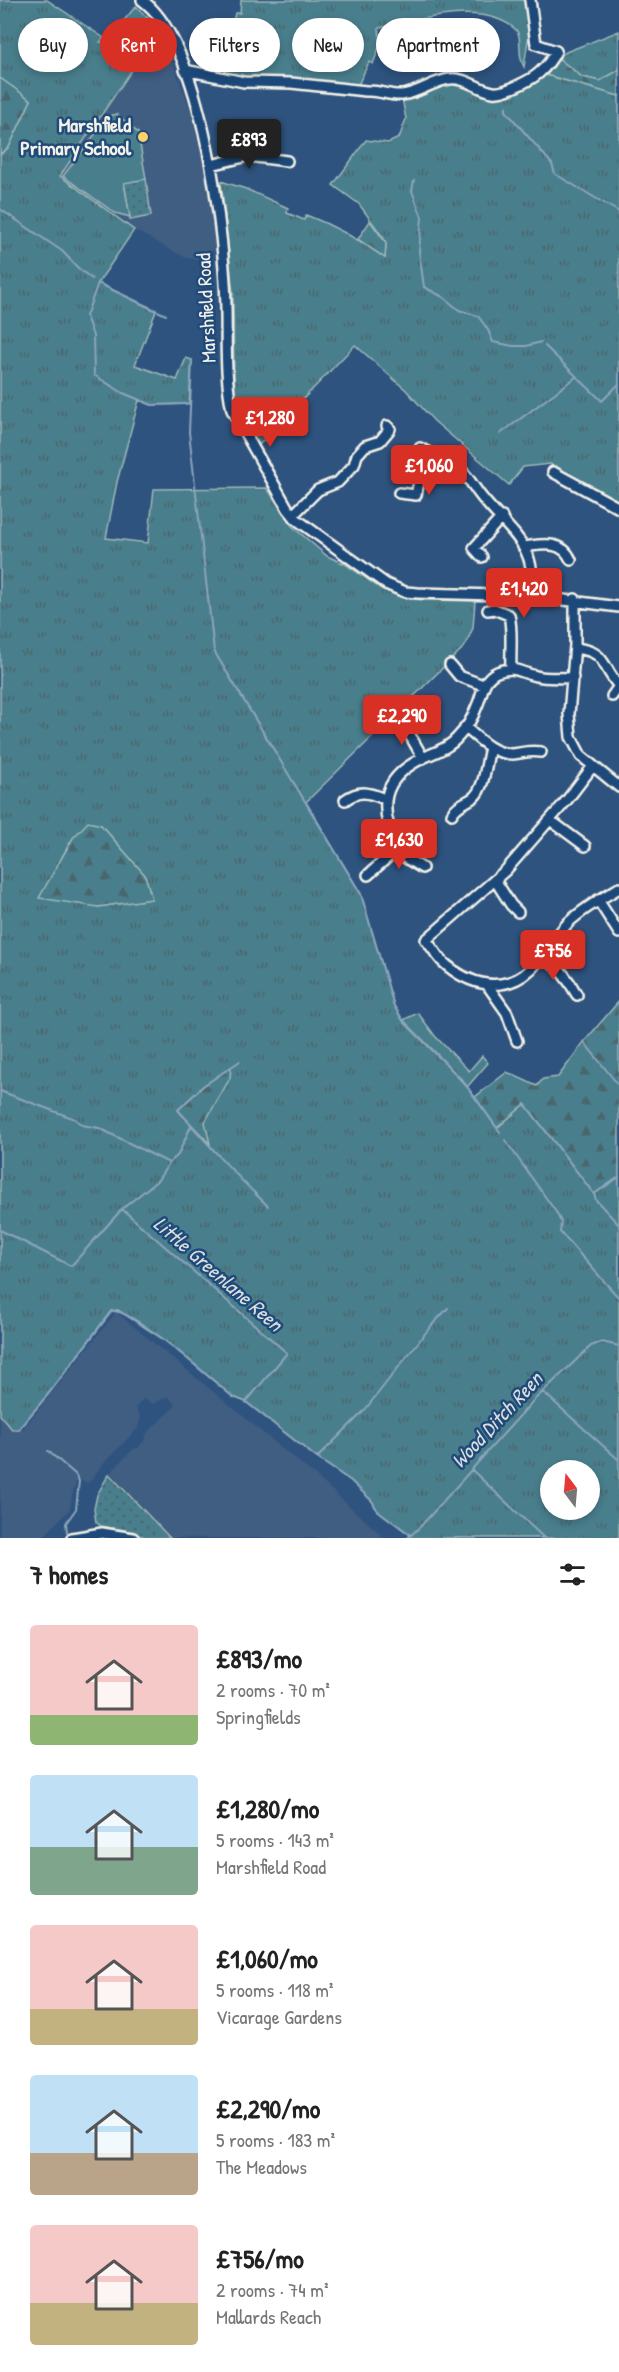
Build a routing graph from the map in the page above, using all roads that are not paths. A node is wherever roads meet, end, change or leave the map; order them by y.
1 (530, 0) edge
2 (148, 2) edge
3 (185, 70) junction
4 (287, 161) dead end
5 (211, 165) junction
6 (387, 426) dead end
7 (420, 447) dead end
8 (433, 455) junction
9 (553, 472) dead end
10 (399, 493) dead end
11 (486, 503) junction
12 (619, 508) edge
13 (478, 510) dead end
14 (293, 515) junction
15 (502, 518) junction
16 (523, 547) junction
17 (482, 557) dead end
18 (571, 560) dead end
19 (532, 596) junction
20 (575, 599) junction
21 (619, 607) edge
22 (488, 610) dead end
23 (575, 648) junction
24 (450, 665) dead end
25 (511, 669) junction
26 (573, 678) junction
27 (483, 685) junction
28 (619, 686) edge
29 (612, 696) dead end
30 (394, 722) dead end
31 (465, 728) junction
32 (490, 748) junction
33 (541, 752) dead end
34 (423, 758) junction
35 (593, 766) junction
36 (619, 787) edge
37 (385, 799) junction
38 (345, 800) dead end
39 (452, 814) dead end
40 (550, 820) junction
41 (585, 846) dead end
42 (397, 849) junction
43 (422, 868) dead end
44 (368, 875) dead end
45 (495, 880) junction
46 (619, 888) edge
47 (598, 900) junction
48 (518, 912) dead end
49 (619, 933) edge
50 (543, 955) junction
51 (488, 986) junction
52 (577, 995) dead end
53 (517, 1041) dead end
54 (72, 1538) edge
55 (133, 1538) edge

1 - 3 street
2 - 3 street, Marshfield Road
3 - 5 street, Marshfield Road
4 - 5 street
5 - 14 street, Marshfield Road
6 - 14 street
7 - 8 street
8 - 10 street
8 - 11 street
9 - 12 street
11 - 13 street
11 - 15 street
14 - 19 street, Marshfield Road
15 - 16 street
15 - 17 street
16 - 18 street
16 - 19 street
19 - 20 street, Marshfield Road
20 - 21 street, Marshfield Road
20 - 23 street
22 - 25 street
23 - 26 street
23 - 28 street
24 - 27 street
25 - 26 street
25 - 27 street
26 - 35 street
27 - 31 street
28 - 29 street
30 - 34 street
31 - 32 street
31 - 34 street
32 - 33 street
32 - 39 street
34 - 37 street
35 - 36 street
35 - 40 street
37 - 38 street
37 - 42 street
40 - 41 street
40 - 45 street
42 - 43 street
42 - 44 street
45 - 48 street
45 - 51 street
46 - 47 street
47 - 49 street
47 - 50 street
50 - 51 street
50 - 52 street
51 - 53 street
54 - 55 street

